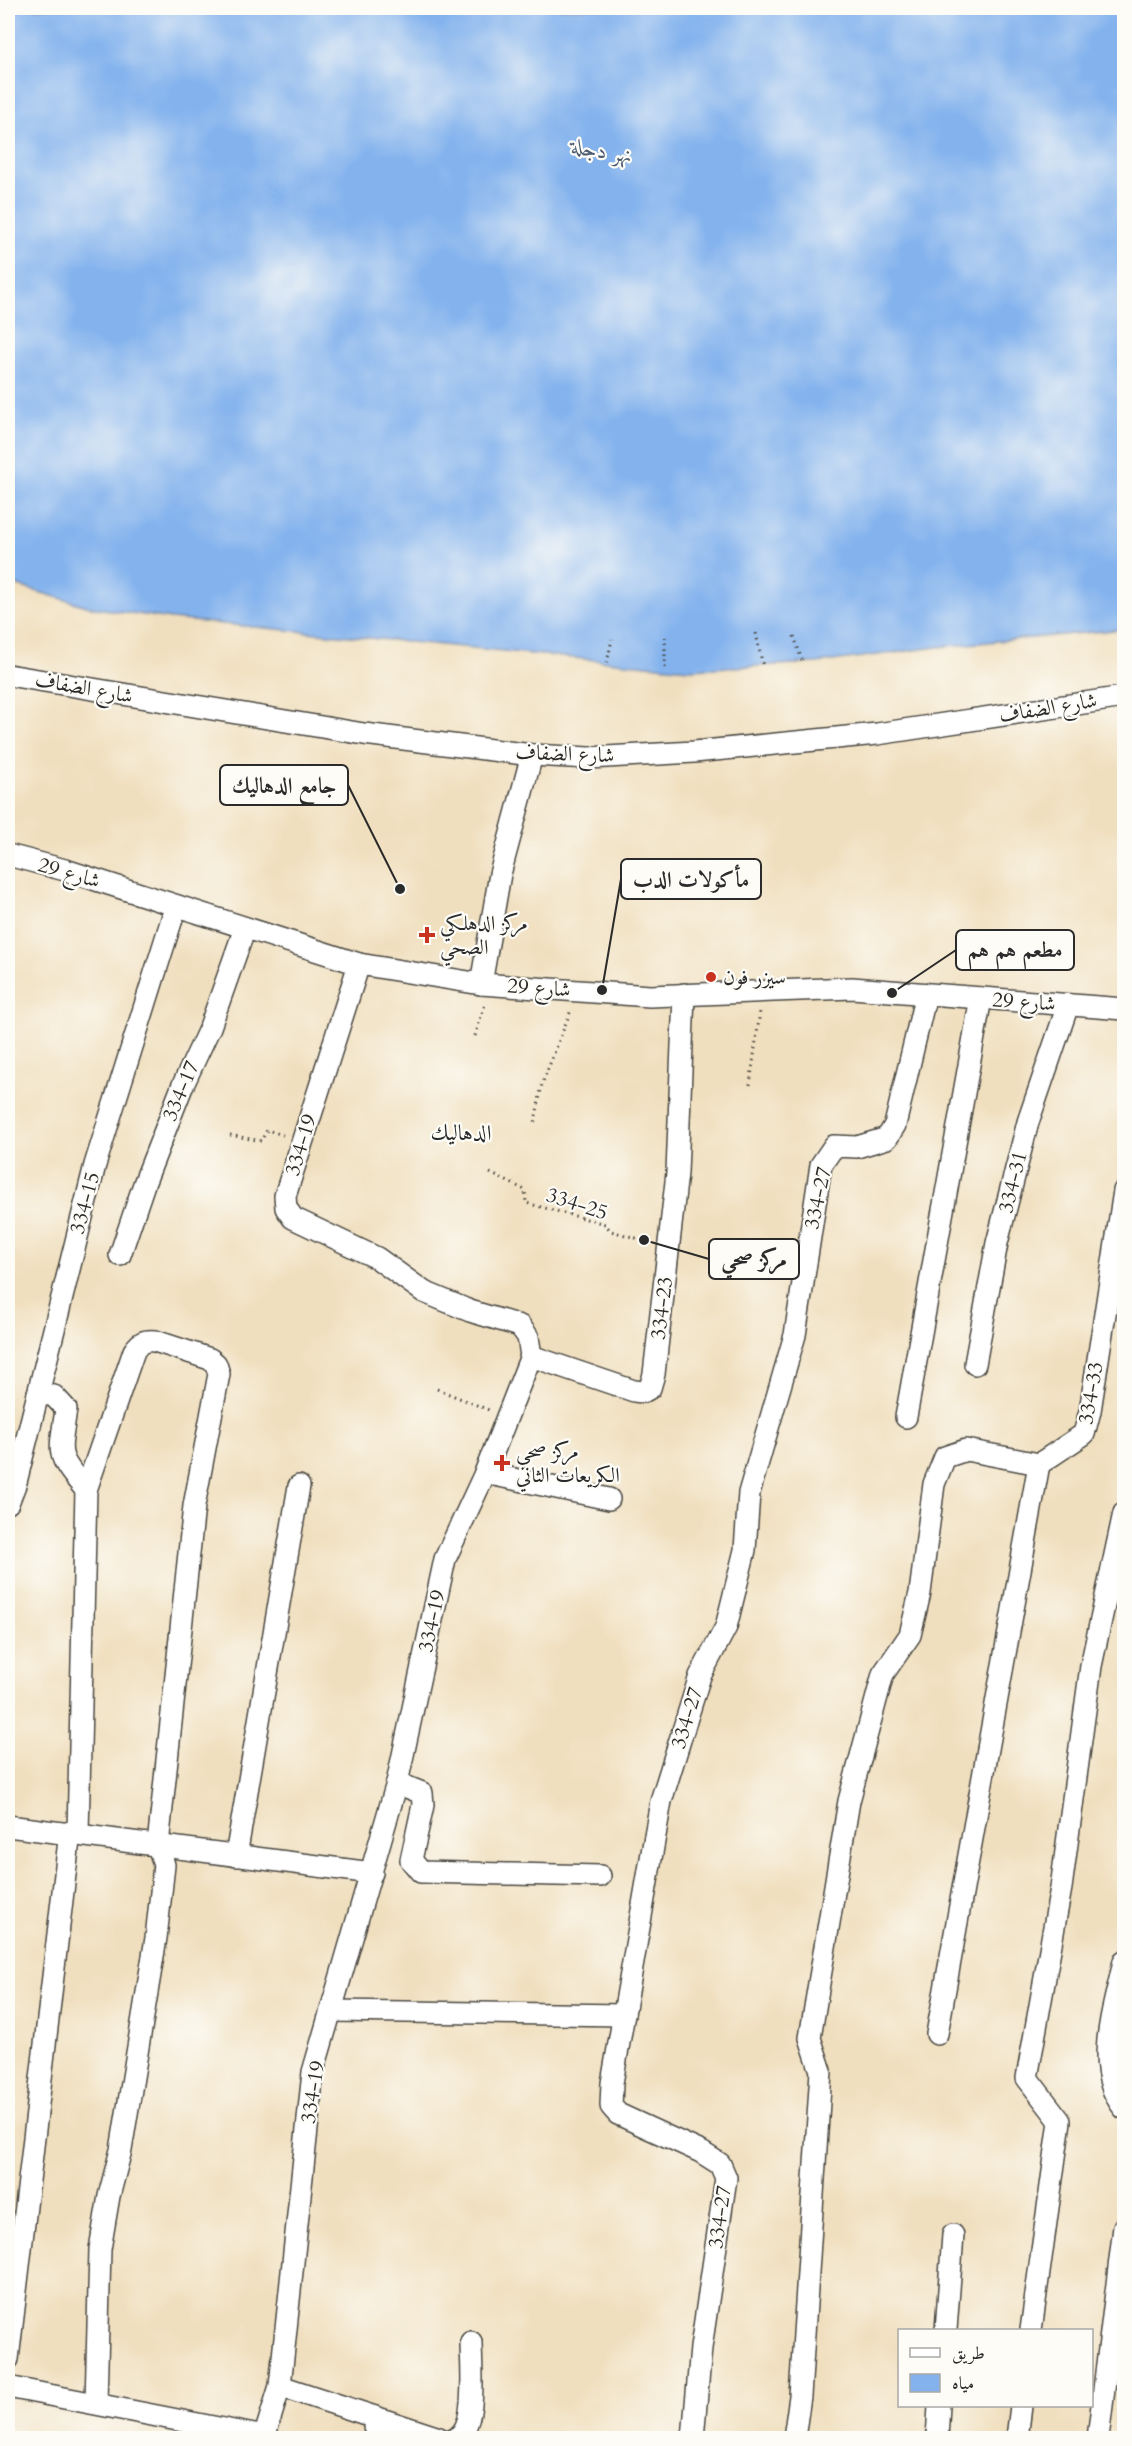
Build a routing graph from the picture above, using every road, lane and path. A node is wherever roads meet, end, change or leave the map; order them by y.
1 (756, 633) dead end
2 (794, 636) dead end
3 (665, 637) dead end
4 (612, 639) dead end
5 (607, 663) dead end
6 (803, 664) dead end
7 (763, 667) dead end
8 (665, 668) dead end
9 (8, 675) edge
10 (1125, 697) edge
11 (532, 755) junction
12 (8, 855) edge
13 (176, 906) junction
14 (244, 928) junction
15 (359, 964) junction
16 (485, 985) junction
17 (577, 991) junction
18 (764, 991) junction
19 (684, 994) junction
20 (926, 994) junction
21 (981, 999) junction
22 (1068, 1005) junction
23 (1125, 1009) edge
24 (475, 1036) dead end
25 (750, 1085) dead end
26 (535, 1122) dead end
27 (230, 1135) dead end
28 (302, 1140) junction
29 (490, 1173) dead end
30 (1125, 1191) edge
31 (669, 1248) junction
32 (120, 1255) dead end
33 (531, 1356) junction
34 (975, 1364) dead end
35 (437, 1389) dead end
36 (38, 1393) junction
37 (507, 1417) junction
38 (906, 1417) dead end
39 (1040, 1464) junction
40 (485, 1473) junction
41 (299, 1486) dead end
42 (86, 1490) junction
43 (609, 1499) dead end
44 (8, 1503) edge
45 (1125, 1513) edge
46 (397, 1783) junction
47 (8, 1826) edge
48 (74, 1833) junction
49 (158, 1845) junction
50 (236, 1856) junction
51 (372, 1873) junction
52 (600, 1876) dead end
53 (1125, 1961) edge
54 (332, 2011) junction
55 (624, 2015) junction
56 (937, 2034) dead end
57 (1125, 2108) edge
58 (1125, 2227) edge
59 (954, 2235) dead end
60 (946, 2329) edge
61 (1031, 2329) edge
62 (471, 2342) dead end
63 (8, 2359) edge
64 (280, 2386) junction
65 (8, 2387) edge
66 (96, 2403) junction
67 (939, 2407) edge
68 (1021, 2407) edge
69 (375, 2417) junction
70 (264, 2438) edge
71 (458, 2438) edge
72 (382, 2439) edge
73 (439, 2439) edge
74 (693, 2439) edge
75 (794, 2439) edge
76 (937, 2439) edge
77 (1017, 2439) edge
78 (1098, 2439) edge

1 - 7 path
2 - 6 path
3 - 8 path
4 - 5 path
9 - 11 street, شارع الضفاف
10 - 11 street, شارع الضفاف
11 - 16 street
12 - 13 street, شارع 29
13 - 14 street, شارع 29
13 - 36 street, 334-15
14 - 15 street, شارع 29
14 - 32 street, 334-17
15 - 16 street, شارع 29
15 - 28 street, 334-19
16 - 17 street, شارع 29
16 - 24 path
17 - 19 street, شارع 29
17 - 26 path
18 - 19 street, شارع 29
18 - 20 street, شارع 29
18 - 25 path
19 - 31 street, 334-23
20 - 21 street, شارع 29
20 - 55 street, 334-27
21 - 22 street, شارع 29
21 - 38 street
22 - 23 street, شارع 29
22 - 34 street, 334-31
27 - 28 path
28 - 33 street, 334-19
29 - 31 path, 334-25
30 - 39 street, 334-33
31 - 33 street, 334-23
33 - 37 street, 334-19
35 - 37 path
36 - 42 street
36 - 44 street, 334-15
37 - 40 street, 334-19
39 - 56 street
39 - 75 street
40 - 43 street
40 - 46 street, 334-19
41 - 50 street
42 - 48 street
42 - 49 street
45 - 61 street
46 - 51 street, 334-19
46 - 52 street
47 - 48 street
48 - 49 street
48 - 63 street
49 - 50 street
49 - 66 street
50 - 51 street
51 - 54 street, 334-19
53 - 57 street
54 - 55 street
54 - 64 street, 334-19
55 - 74 street, 334-27
58 - 78 street
59 - 60 street
62 - 71 street
64 - 69 street
64 - 70 street, 334-19
65 - 66 street
66 - 70 street
67 - 76 street
68 - 77 street
69 - 72 street
69 - 73 street

